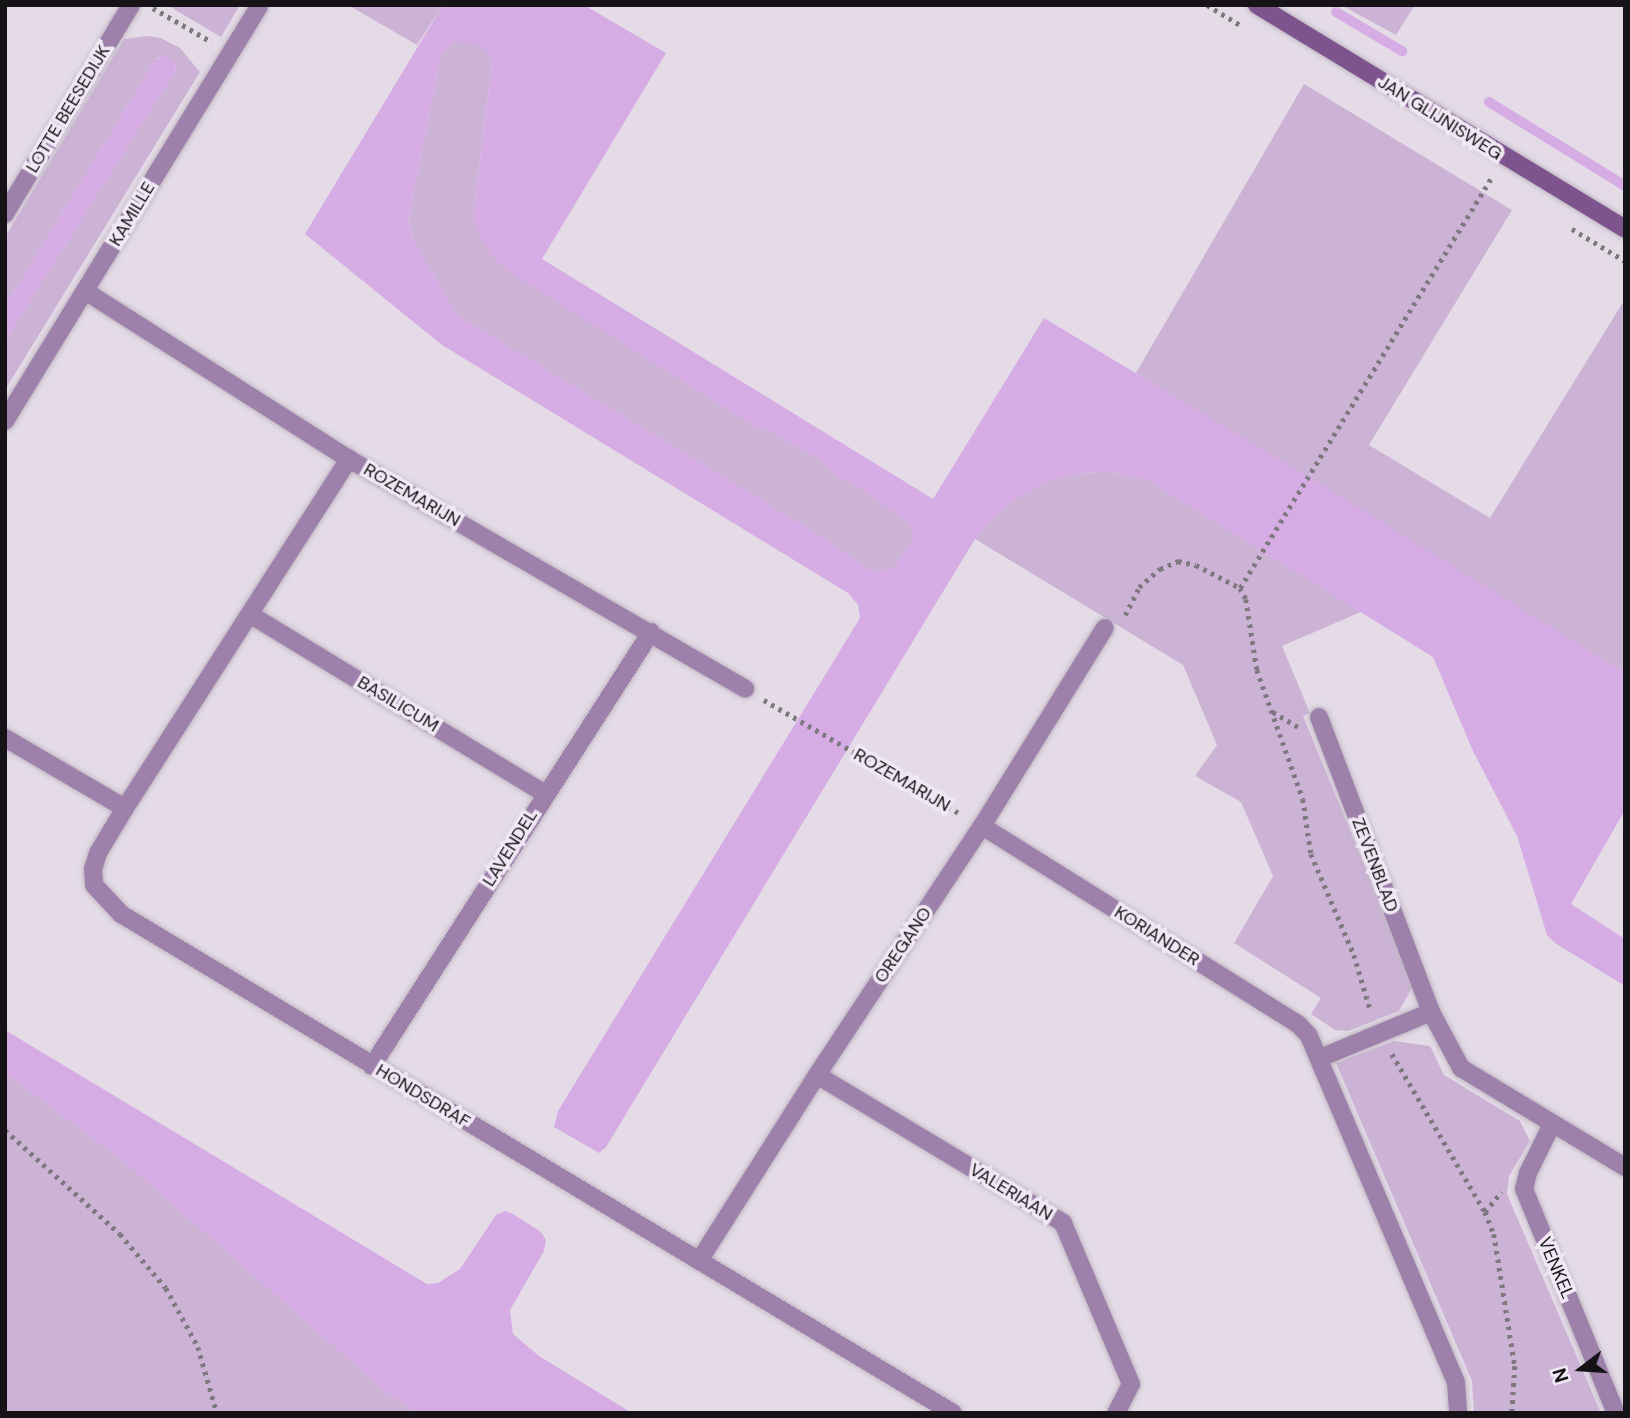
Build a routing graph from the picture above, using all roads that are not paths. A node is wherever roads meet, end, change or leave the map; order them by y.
1 (131, 5) edge
2 (1257, 5) edge
3 (259, 7) dead end
4 (5, 214) edge
5 (1625, 229) edge
6 (85, 291) junction
7 (5, 421) edge
8 (349, 458) junction
9 (251, 615) junction
10 (1105, 628) road end
11 (650, 632) junction
12 (745, 689) dead end
13 (1319, 717) dead end
14 (5, 738) edge
15 (545, 794) junction
16 (125, 808) junction
17 (982, 826) junction
18 (1431, 1012) junction
19 (1320, 1058) junction
20 (372, 1066) junction
21 (817, 1075) junction
22 (1552, 1124) junction
23 (1625, 1167) edge
24 (699, 1261) junction
25 (953, 1413) edge
26 (1116, 1413) edge
27 (1458, 1413) edge
28 (1616, 1413) edge

1 - 4 street, LOTTE BEESEDIJK
2 - 5 street, JAN GLIJNISWEG
3 - 6 street, KAMILLE
6 - 7 street, KAMILLE
6 - 8 street, ROZEMARIJN
8 - 9 street
8 - 11 street, ROZEMARIJN
9 - 15 street, BASILICUM
9 - 16 street
10 - 17 street, OREGANO
11 - 12 street, ROZEMARIJN
11 - 15 street, LAVENDEL
13 - 18 street, ZEVENBLAD
14 - 16 street
15 - 20 street, LAVENDEL
16 - 20 street, HONDSDRAF
17 - 19 street, KORIANDER
17 - 21 street, OREGANO
18 - 19 street
18 - 22 street, ZEVENBLAD
19 - 27 street, KORIANDER
20 - 24 street, HONDSDRAF
21 - 24 street, OREGANO
21 - 26 street, VALERIAAN
22 - 23 street, ZEVENBLAD
22 - 28 street, VENKEL
24 - 25 street, HONDSDRAF

